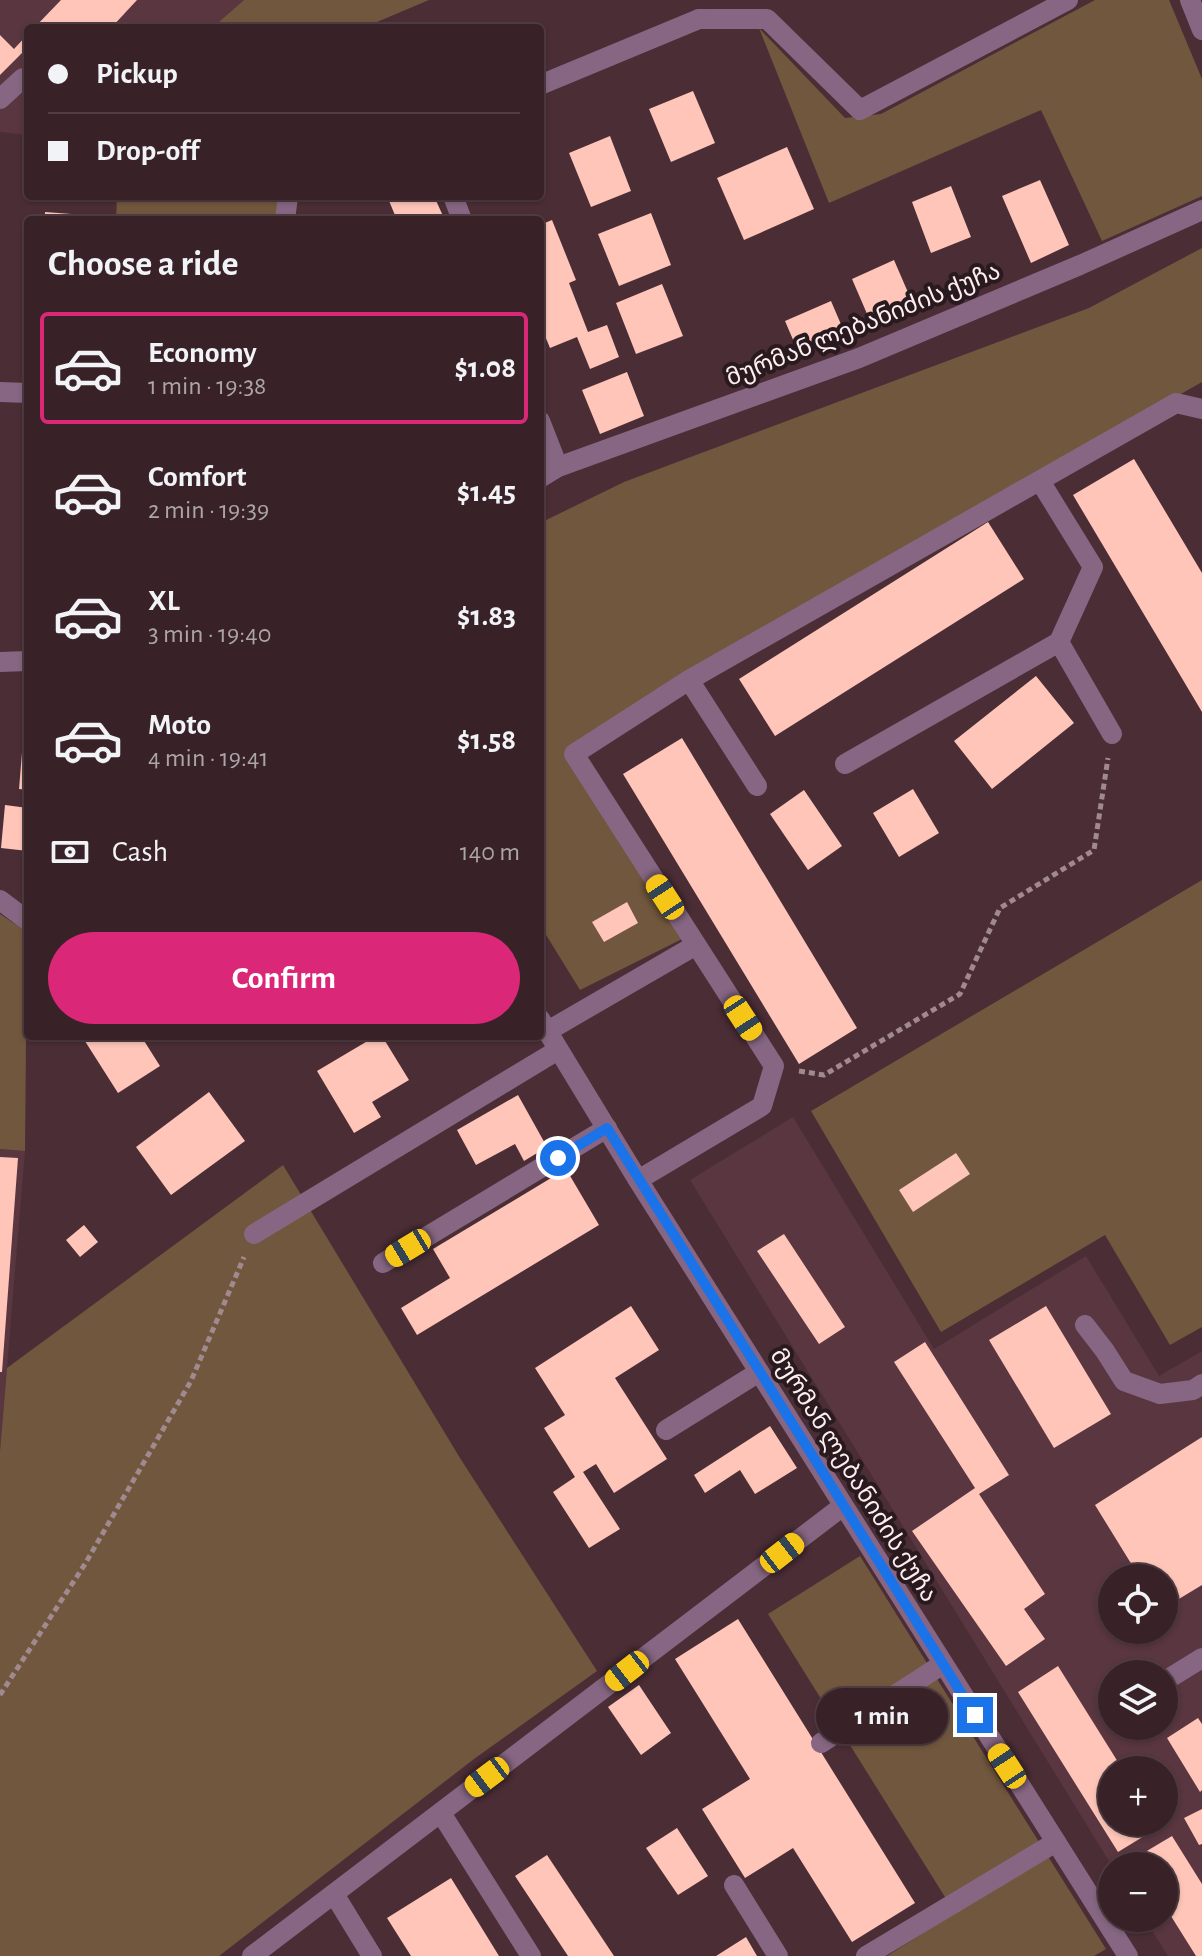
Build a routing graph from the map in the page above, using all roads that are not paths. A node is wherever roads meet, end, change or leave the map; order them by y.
1 (1068, 0) edge
2 (1190, 0) edge
3 (1202, 30) edge
4 (23, 78) dead end
5 (544, 83) edge
6 (0, 99) edge
7 (1202, 210) edge
8 (0, 392) edge
9 (24, 393) edge
10 (1202, 409) edge
11 (544, 431) edge
12 (558, 467) junction
13 (544, 476) edge
14 (1040, 481) junction
15 (1059, 642) junction
16 (24, 661) edge
17 (0, 662) edge
18 (689, 680) junction
19 (1112, 734) road end
20 (845, 764) dead end
21 (757, 786) dead end
22 (0, 900) edge
23 (24, 918) edge
24 (696, 945) junction
25 (544, 1024) edge
26 (544, 1027) edge
27 (558, 1050) junction
28 (607, 1128) junction
29 (638, 1180) junction
30 (254, 1234) road end
31 (383, 1263) dead end
32 (1085, 1325) dead end
33 (759, 1372) junction
34 (1202, 1384) edge
35 (666, 1430) dead end
36 (843, 1506) junction
37 (1202, 1658) edge
38 (943, 1664) junction
39 (1178, 1673) edge
40 (821, 1743) dead end
41 (441, 1813) junction
42 (1056, 1842) junction
43 (734, 1885) dead end
44 (334, 1894) junction
45 (252, 1956) edge
46 (372, 1956) edge
47 (531, 1956) edge
48 (778, 1956) edge
49 (866, 1956) edge
50 (1128, 1956) edge

1 - 5 street
2 - 3 street
4 - 6 street
7 - 12 street, მურმან ლებანიძის ქუჩა
8 - 9 street
10 - 14 street
11 - 12 street
12 - 13 street, მურმან ლებანიძის ქუჩა
14 - 15 street
14 - 18 street
15 - 19 street
15 - 20 street
16 - 17 street
18 - 21 street
18 - 24 street
22 - 23 street
24 - 25 street
24 - 29 street
26 - 27 street, მურმან ლებანიძის ქუჩა
27 - 28 street, მურმან ლებანიძის ქუჩა
27 - 30 street
28 - 29 street, მურმან ლებანიძის ქუჩა
28 - 31 street
29 - 33 street, მურმან ლებანიძის ქუჩა
32 - 34 street
33 - 35 street
33 - 36 street, მურმან ლებანიძის ქუჩა
36 - 38 street, მურმან ლებანიძის ქუჩა
36 - 41 street
37 - 39 street
38 - 40 street
38 - 42 street, მურმან ლებანიძის ქუჩა
41 - 44 street
41 - 47 street
42 - 49 street
42 - 50 street, მურმან ლებანიძის ქუჩა
43 - 48 street
44 - 45 street
44 - 46 street

